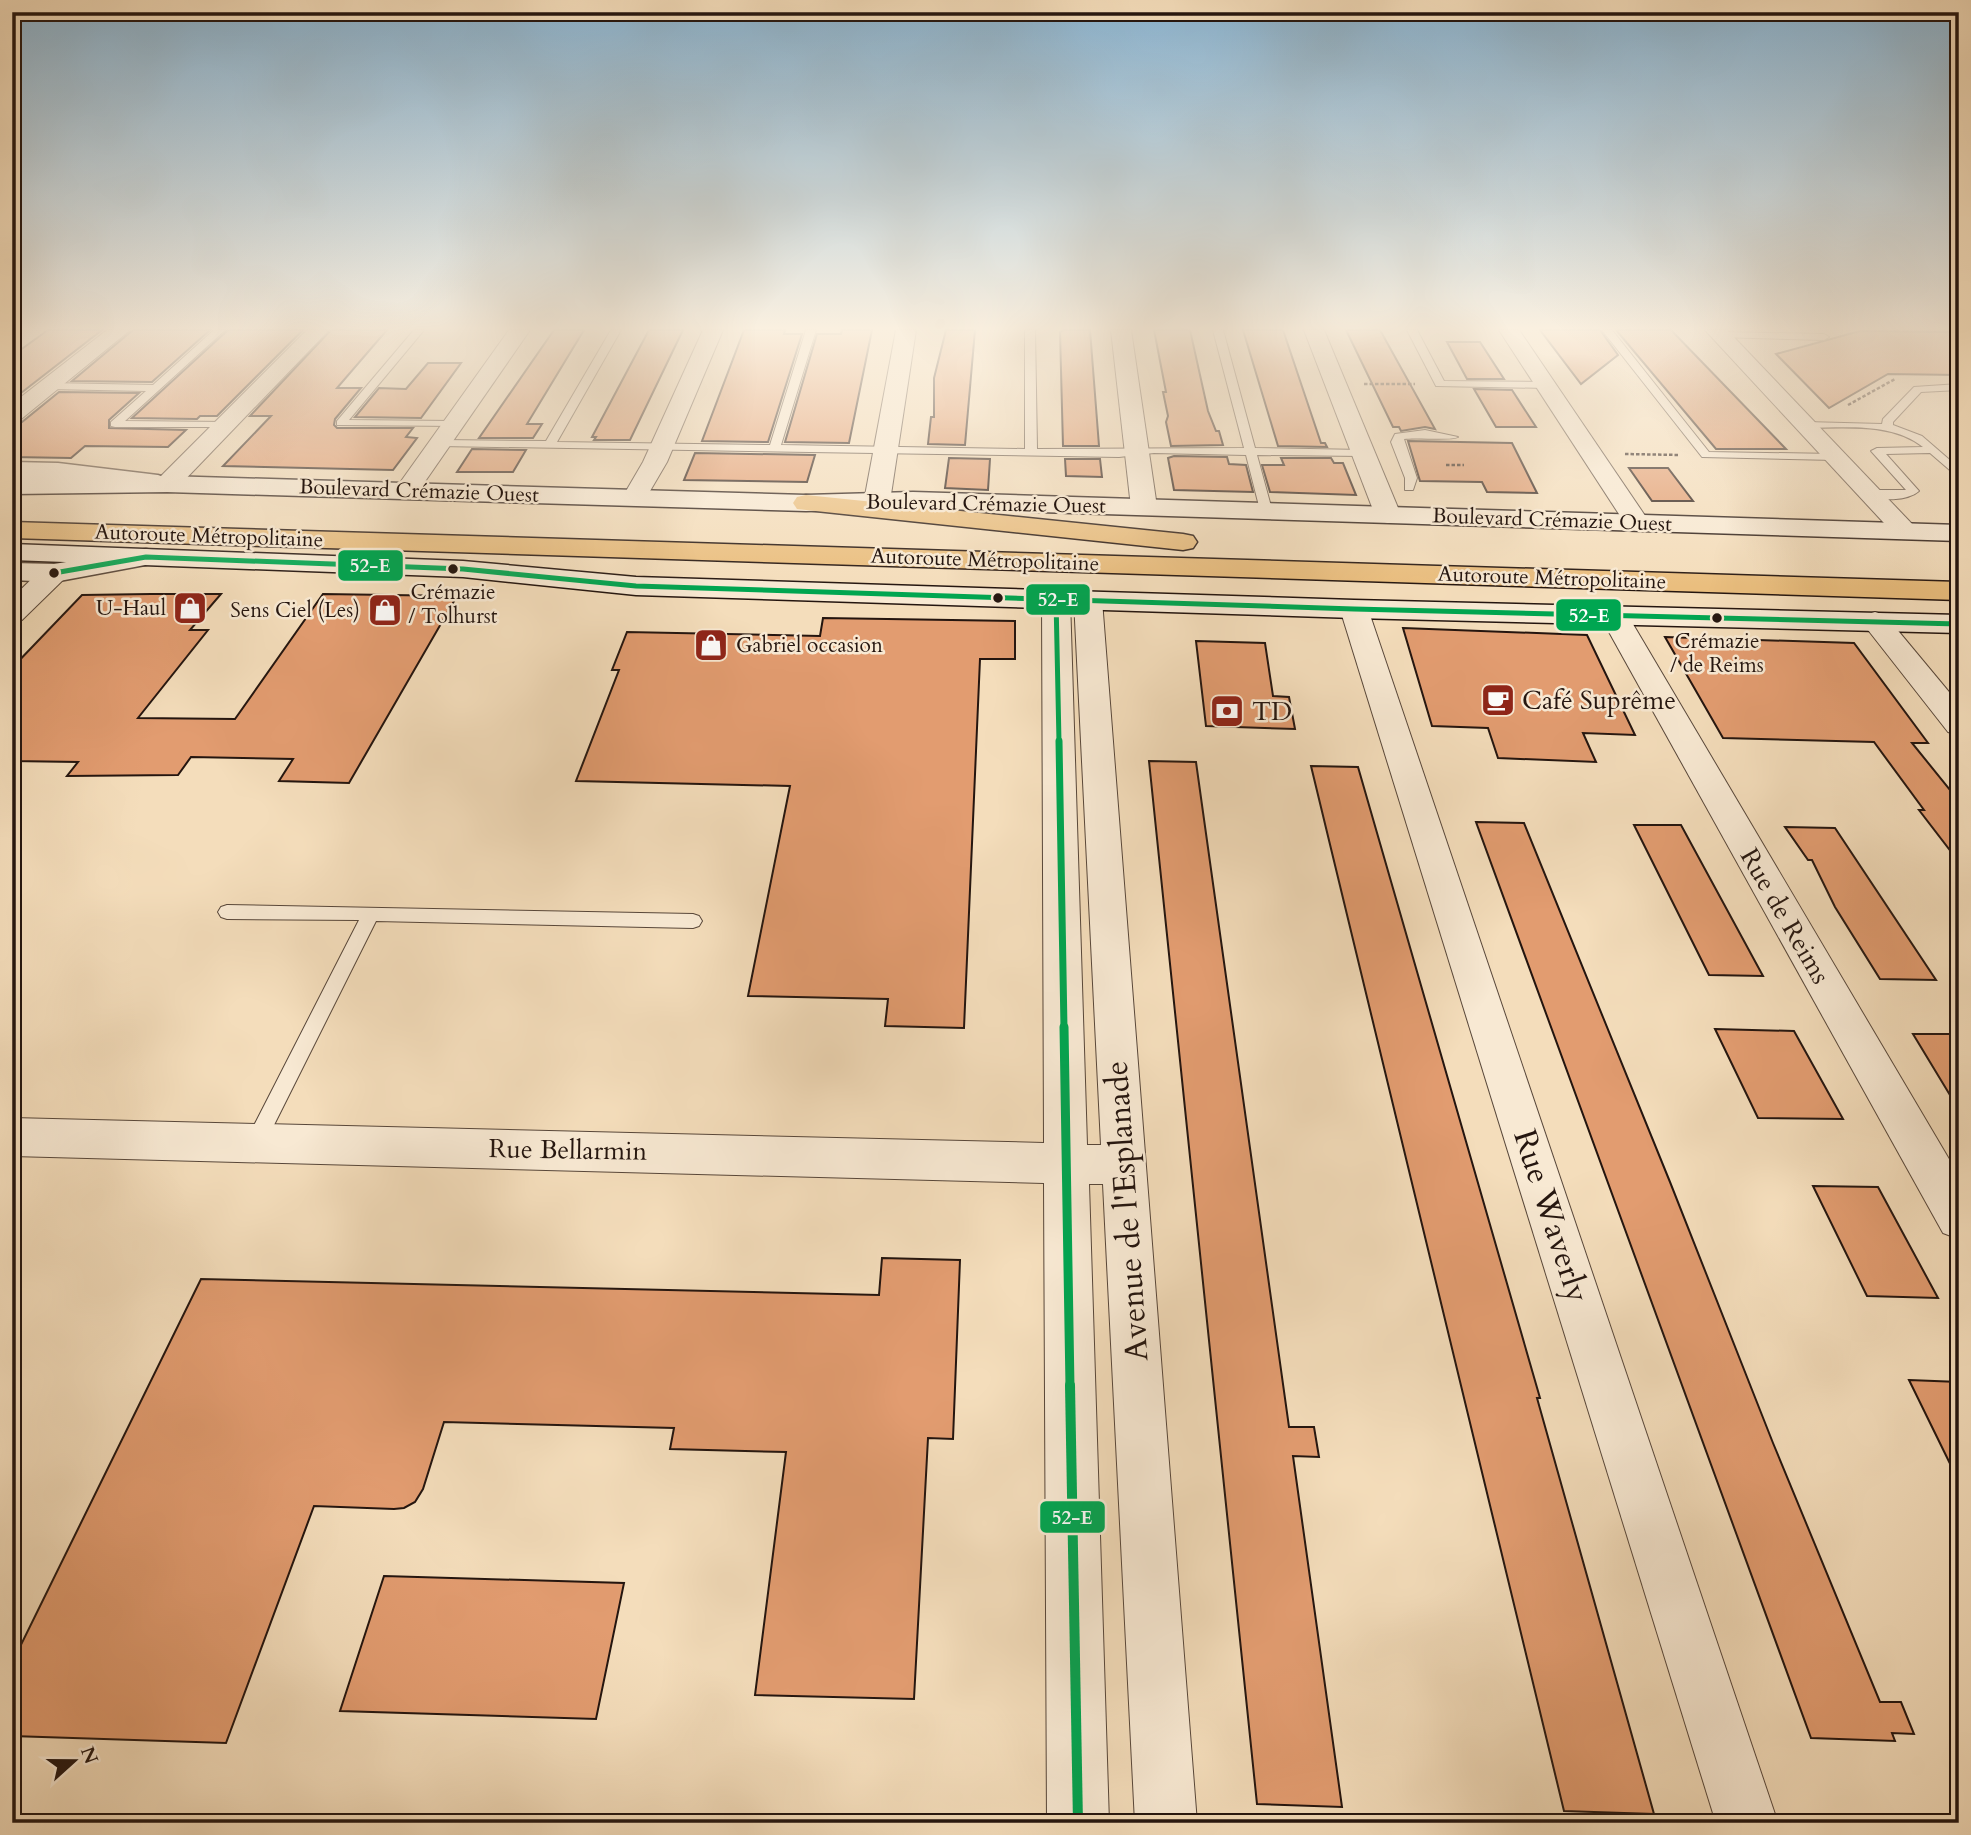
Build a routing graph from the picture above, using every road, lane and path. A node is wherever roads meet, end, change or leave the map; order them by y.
1 (124, 416) edge
2 (235, 416) edge
3 (347, 416) edge
4 (460, 416) edge
5 (567, 416) edge
6 (675, 416) edge
7 (785, 416) edge
8 (892, 416) edge
9 (1031, 416) edge
10 (1133, 416) edge
11 (1241, 416) edge
12 (1348, 416) edge
13 (1566, 416) edge
14 (1675, 416) edge
15 (1797, 416) edge
16 (1892, 416) edge
17 (226, 425) junction
18 (1806, 425) junction
19 (1888, 429) junction
20 (447, 434) junction
21 (1452, 438) dead end
22 (551, 444) junction
23 (662, 446) junction
24 (775, 447) junction
25 (886, 450) junction
26 (1931, 450) junction
27 (1138, 452) junction
28 (1251, 452) junction
29 (1031, 453) junction
30 (1363, 453) junction
31 (1614, 454) dead end
32 (1706, 455) junction
33 (1835, 457) junction
34 (1446, 465) dead end
35 (1465, 465) dead end
36 (12, 470) edge
37 (1959, 475) edge
38 (167, 484) junction
39 (12, 486) edge
40 (1409, 488) dead end
41 (406, 491) junction
42 (1872, 494) junction
43 (634, 498) junction
44 (877, 501) junction
45 (806, 503) junction
46 (12, 506) edge
47 (1144, 508) junction
48 (1266, 510) junction
49 (1388, 515) junction
50 (1637, 523) junction
51 (12, 530) edge
52 (1905, 531) junction
53 (1959, 533) edge
54 (1183, 542) junction
55 (12, 552) edge
56 (146, 558) junction
57 (1033, 562) junction
58 (1959, 565) edge
59 (463, 569) junction
60 (12, 571) edge
61 (54, 573) junction
62 (1959, 591) edge
63 (1072, 600) junction
64 (1354, 609) junction
65 (12, 614) edge
66 (1613, 614) junction
67 (1875, 621) junction
68 (1959, 624) edge
69 (1959, 724) edge
70 (227, 912) dead end
71 (371, 914) junction
72 (693, 921) dead end
73 (12, 1137) edge
74 (255, 1143) junction
75 (1067, 1164) junction
76 (1124, 1165) junction
77 (1959, 1218) edge
78 (1078, 1823) edge
79 (1166, 1823) edge
80 (1747, 1823) edge

1 - 17 lane
2 - 17 street
3 - 20 lane
4 - 20 street
5 - 22 lane
6 - 23 street
7 - 24 lane
8 - 25 street
9 - 29 lane
10 - 27 street
11 - 28 lane
12 - 30 street
13 - 50 street
14 - 32 lane
15 - 18 street
16 - 19 lane
17 - 38 street
18 - 19 lane
18 - 33 street
19 - 26 lane
20 - 22 lane
20 - 41 street
21 - 40 lane
22 - 23 lane
23 - 24 lane
23 - 43 street
24 - 25 lane
25 - 29 lane
25 - 44 street
26 - 37 lane
26 - 42 lane
27 - 28 lane
27 - 29 lane
27 - 47 street
28 - 30 lane
28 - 48 lane
30 - 49 street
31 - 32 path
32 - 33 lane
33 - 42 street
34 - 35 path
36 - 38 main road
38 - 39 main road, Boulevard Crémazie Ouest
38 - 41 main road, Boulevard Crémazie Ouest
41 - 43 main road, Boulevard Crémazie Ouest
42 - 52 street
43 - 45 main road, Boulevard Crémazie Ouest
44 - 45 main road, Boulevard Crémazie Ouest
44 - 47 main road, Boulevard Crémazie Ouest
45 - 54 highway
46 - 54 highway, Autoroute Métropolitaine
47 - 48 main road, Boulevard Crémazie Ouest
48 - 49 main road, Boulevard Crémazie Ouest
49 - 50 main road, Boulevard Crémazie Ouest
50 - 52 main road, Boulevard Crémazie Ouest
51 - 57 highway, Autoroute Métropolitaine
52 - 53 main road, Boulevard Crémazie Ouest
54 - 58 highway, Autoroute Métropolitaine
55 - 56 main road
56 - 59 main road
56 - 61 main road
57 - 59 highway
57 - 62 highway, Autoroute Métropolitaine
59 - 63 main road
60 - 61 main road
61 - 65 street
63 - 64 main road
63 - 75 street, Avenue de l'Esplanade
63 - 76 street, Avenue de l'Esplanade
64 - 66 main road
64 - 80 street, Rue Waverly
66 - 67 main road
66 - 77 street, Rue de Reims
67 - 68 main road
67 - 69 street
70 - 71 lane
71 - 72 lane
71 - 74 lane
73 - 74 street, Rue Bellarmin
74 - 75 street, Rue Bellarmin
75 - 76 street, Rue Bellarmin
75 - 78 street, Avenue de l'Esplanade
76 - 79 street, Avenue de l'Esplanade

